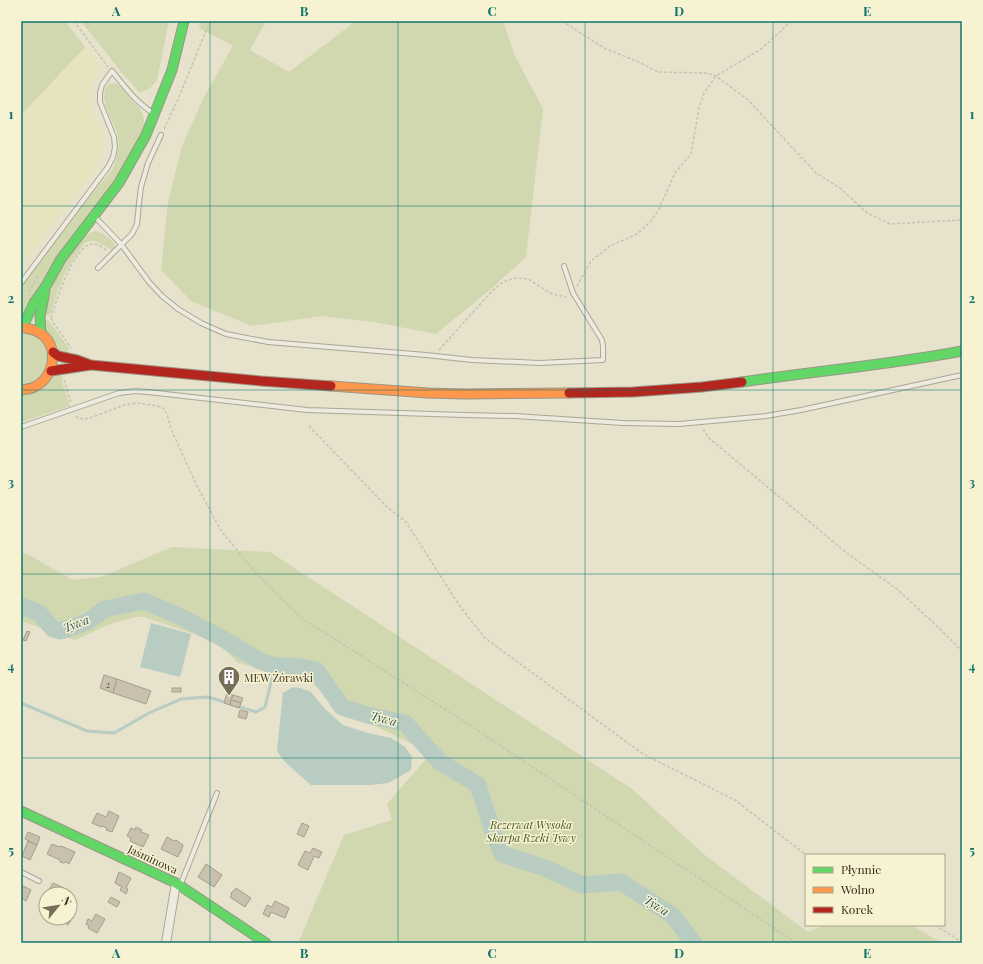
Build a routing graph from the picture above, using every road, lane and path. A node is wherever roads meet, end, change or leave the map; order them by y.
1 (74, 21) edge
2 (184, 21) edge
3 (211, 21) edge
4 (562, 21) edge
5 (790, 21) edge
6 (112, 71) junction
7 (716, 76) junction
8 (155, 114) junction
9 (161, 135) joint
10 (94, 216) junction
11 (962, 220) edge
12 (121, 244) junction
13 (113, 254) junction
14 (564, 266) dead end
15 (98, 268) dead end
16 (21, 283) edge
17 (46, 286) junction
18 (572, 293) junction
19 (51, 318) dead end
20 (21, 327) edge
21 (41, 334) junction
22 (962, 351) edge
23 (53, 352) junction
24 (433, 356) junction
25 (92, 365) junction
26 (51, 371) junction
27 (962, 375) edge
28 (21, 390) edge
29 (169, 421) dead end
30 (703, 422) junction
31 (309, 426) dead end
32 (21, 427) edge
33 (962, 651) edge
34 (217, 793) dead end
35 (21, 811) edge
36 (805, 854) edge
37 (21, 872) edge
38 (39, 880) dead end
39 (176, 884) junction
40 (937, 926) edge
41 (962, 942) edge
42 (166, 943) edge
43 (266, 943) edge
44 (796, 943) edge

1 - 6 path
2 - 8 main road
3 - 9 path
4 - 7 path
5 - 7 path
6 - 8 lane
6 - 16 lane
7 - 11 path
7 - 18 path
8 - 10 main road
9 - 12 lane
10 - 12 lane
10 - 17 main road
12 - 13 lane
12 - 24 lane
13 - 15 lane
13 - 19 path
14 - 18 lane
17 - 20 main road
17 - 21 main road
18 - 24 path
18 - 24 lane
20 - 21 main road
21 - 23 main road
22 - 25 main road
23 - 25 main road
23 - 26 main road
25 - 26 main road
26 - 28 main road
27 - 30 lane
29 - 44 path
30 - 32 lane
30 - 33 path
31 - 36 path
34 - 39 lane
35 - 39 main road, Jaśminowa
37 - 38 lane
39 - 42 street
39 - 43 main road, Jaśminowa
40 - 41 path

